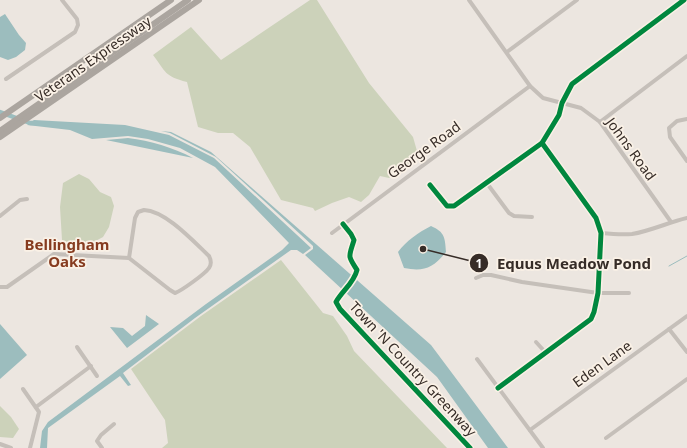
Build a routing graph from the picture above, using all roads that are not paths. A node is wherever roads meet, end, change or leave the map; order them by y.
1 (62, 0) edge
2 (171, 0) edge
3 (188, 0) edge
4 (199, 0) edge
5 (577, 0) edge
6 (684, 0) edge
7 (471, 1) edge
8 (507, 52) junction
9 (687, 56) edge
10 (6, 78) dead end
11 (530, 86) junction
12 (562, 104) junction
13 (0, 118) edge
14 (687, 118) edge
15 (600, 122) junction
16 (1, 130) edge
17 (0, 137) edge
18 (542, 143) junction
19 (687, 161) edge
20 (486, 182) junction
21 (430, 185) dead end
22 (27, 198) dead end
23 (0, 216) edge
24 (532, 217) dead end
25 (687, 218) edge
26 (671, 222) junction
27 (332, 233) dead end
28 (601, 234) junction
29 (129, 258) junction
30 (476, 278) dead end
31 (0, 287) edge
32 (598, 293) junction
33 (629, 293) dead end
34 (687, 316) edge
35 (669, 329) junction
36 (536, 342) dead end
37 (77, 347) dead end
38 (687, 352) edge
39 (546, 353) junction
40 (477, 359) dead end
41 (91, 366) junction
42 (97, 376) dead end
43 (687, 379) edge
44 (498, 388) junction
45 (23, 389) dead end
46 (36, 406) junction
47 (114, 424) dead end
48 (530, 430) junction
49 (606, 438) dead end
50 (0, 444) edge
51 (11, 448) edge
52 (30, 448) edge
53 (102, 448) edge
54 (543, 448) edge

1 - 10 street
2 - 13 highway, Veterans Expressway
3 - 16 highway
4 - 17 highway, Veterans Expressway
5 - 8 street
6 - 12 street
7 - 8 street, Johns Road
8 - 11 street, Johns Road
9 - 15 street
11 - 12 street, Johns Road
11 - 27 street, George Road
12 - 15 street, Johns Road
12 - 18 street
14 - 19 street
15 - 26 street, Johns Road
18 - 20 street
18 - 28 street
20 - 21 street
20 - 24 street
22 - 23 street
25 - 26 street
26 - 28 street
28 - 32 street
29 - 29 street
29 - 31 street
30 - 32 street
32 - 33 street
32 - 39 street
34 - 35 street, Eden Lane
35 - 38 street
35 - 48 street, Eden Lane
36 - 39 street
37 - 41 street
39 - 44 street
40 - 44 street
41 - 42 street
41 - 46 street
43 - 49 street
44 - 48 street
45 - 46 street
46 - 52 street
47 - 53 street
48 - 54 street
50 - 51 street

